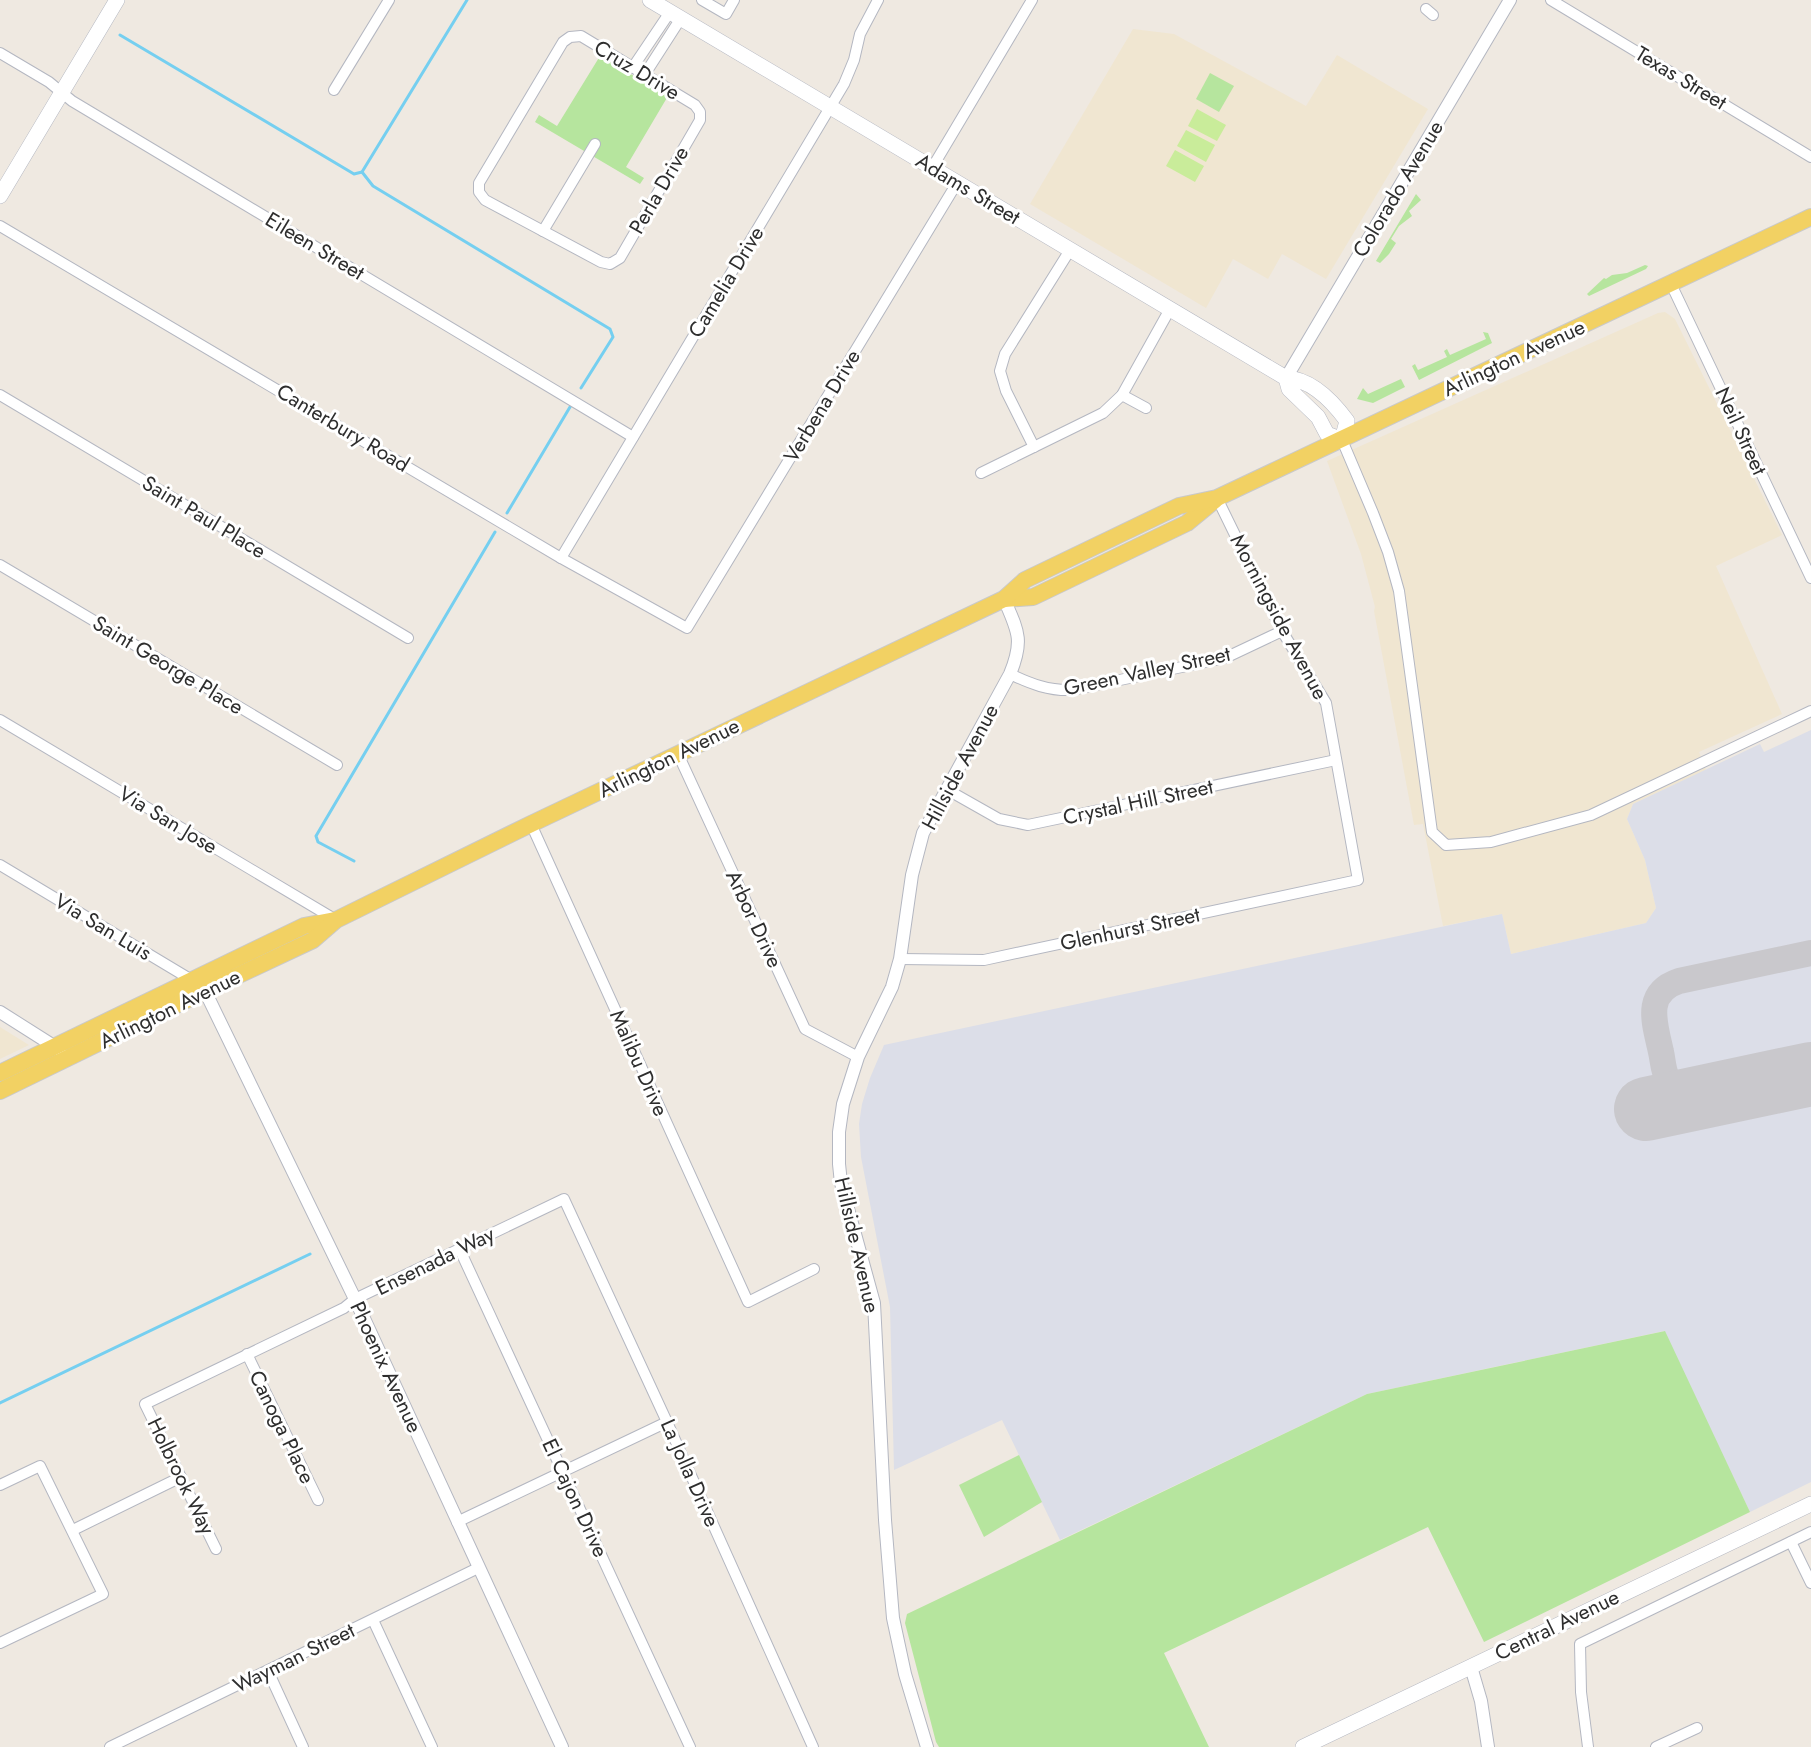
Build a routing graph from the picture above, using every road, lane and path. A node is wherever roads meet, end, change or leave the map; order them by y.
1 (117, 0) edge
2 (389, 0) edge
3 (650, 0) edge
4 (702, 0) edge
5 (734, 0) edge
6 (878, 0) edge
7 (1032, 0) edge
8 (1510, 0) edge
9 (1551, 0) edge
10 (675, 15) junction
11 (0, 52) edge
12 (633, 67) junction
13 (645, 74) junction
14 (334, 90) dead end
15 (62, 92) junction
16 (830, 106) junction
17 (700, 112) joint
18 (595, 144) dead end
19 (1811, 157) edge
20 (932, 168) junction
21 (957, 183) junction
22 (0, 196) edge
23 (1811, 217) edge
24 (0, 225) edge
25 (543, 231) junction
26 (1070, 250) junction
27 (1671, 284) junction
28 (1170, 309) junction
29 (1286, 378) junction
30 (0, 395) edge
31 (1122, 395) junction
32 (1146, 408) dead end
33 (633, 437) junction
34 (1342, 440) junction
35 (1034, 447) junction
36 (981, 473) dead end
37 (1217, 498) junction
38 (561, 558) junction
39 (0, 565) edge
40 (1811, 578) edge
41 (1004, 599) junction
42 (687, 628) joint
43 (1282, 631) junction
44 (408, 638) dead end
45 (1010, 674) junction
46 (1811, 711) edge
47 (0, 720) edge
48 (678, 754) junction
49 (1336, 760) junction
50 (337, 765) dead end
51 (946, 789) junction
52 (531, 824) junction
53 (0, 865) edge
54 (1358, 880) joint
55 (336, 920) junction
56 (900, 959) junction
57 (191, 979) junction
58 (205, 991) junction
59 (0, 1012) edge
60 (34, 1033) junction
61 (56, 1047) junction
62 (71, 1057) junction
63 (858, 1057) junction
64 (26, 1061) junction
65 (0, 1073) edge
66 (0, 1091) edge
67 (564, 1199) joint
68 (459, 1248) junction
69 (814, 1269) dead end
70 (355, 1299) junction
71 (247, 1354) junction
72 (145, 1404) joint
73 (667, 1422) junction
74 (563, 1471) junction
75 (181, 1477) junction
76 (0, 1485) edge
77 (318, 1500) dead end
78 (1811, 1504) edge
79 (457, 1522) junction
80 (73, 1530) junction
81 (1811, 1532) edge
82 (1791, 1542) junction
83 (216, 1549) dead end
84 (478, 1568) junction
85 (1811, 1583) edge
86 (372, 1620) junction
87 (0, 1643) edge
88 (1471, 1667) junction
89 (268, 1671) junction
90 (1697, 1728) dead end
91 (110, 1747) edge
92 (303, 1747) edge
93 (432, 1747) edge
94 (562, 1747) edge
95 (690, 1747) edge
96 (813, 1747) edge
97 (927, 1747) edge
98 (1303, 1747) edge
99 (1488, 1747) edge
100 (1588, 1747) edge
101 (1656, 1747) edge

1 - 15 main road
2 - 14 street
3 - 10 main road, Adams Street
4 - 5 street
6 - 16 street, Camelia Drive
7 - 20 street
8 - 29 street, Colorado Avenue
9 - 19 street, Texas Street
10 - 12 street
10 - 13 street
10 - 16 main road, Adams Street
11 - 15 street, Eileen Street
12 - 13 street, Cruz Drive
12 - 25 street, Cruz Drive
13 - 17 street, Cruz Drive
15 - 22 main road
15 - 33 street, Eileen Street
16 - 20 main road, Adams Street
16 - 33 street, Camelia Drive
17 - 25 street, Perla Drive
18 - 25 street
20 - 21 main road, Adams Street
21 - 26 main road, Adams Street
21 - 42 street, Verbena Drive
23 - 27 main road, Arlington Avenue
24 - 38 street, Canterbury Road
26 - 28 main road, Adams Street
26 - 35 street
27 - 34 main road, Arlington Avenue
27 - 40 street, Neil Street
28 - 29 main road, Adams Street
28 - 31 street
29 - 34 main road, Adams Street
29 - 34 main road, Adams Street
30 - 44 street, Saint Paul Place
31 - 32 street
31 - 35 street
33 - 38 street, Camelia Drive
34 - 37 main road, Arlington Avenue
34 - 46 street
35 - 36 street
37 - 41 main road, Arlington Avenue
37 - 43 street, Morningside Avenue
38 - 42 street, Canterbury Road
39 - 50 street, Saint George Place
41 - 45 street, Hillside Avenue
41 - 48 main road, Arlington Avenue
43 - 45 street, Green Valley Street
43 - 49 street, Morningside Avenue
45 - 51 street, Hillside Avenue
47 - 55 street, Via San Jose
48 - 52 main road, Arlington Avenue
48 - 63 street, Arbor Drive
49 - 51 street, Crystal Hill Street
49 - 54 street, Morningside Avenue
51 - 56 street, Hillside Avenue
52 - 55 main road, Arlington Avenue
52 - 69 street, Malibu Drive
53 - 57 street, Via San Luis
54 - 56 street, Glenhurst Street
55 - 57 main road, Arlington Avenue
55 - 58 main road, Arlington Avenue
56 - 63 street, Hillside Avenue
57 - 58 street, Via San Luis
57 - 61 main road, Arlington Avenue
58 - 62 main road, Arlington Avenue
58 - 70 street, Phoenix Avenue
59 - 60 street
60 - 61 street
60 - 64 street
61 - 62 street
61 - 64 main road, Arlington Avenue
62 - 66 main road, Arlington Avenue
63 - 97 street, Hillside Avenue
64 - 65 main road, Arlington Avenue
67 - 68 street, Ensenada Way
67 - 73 street, La Jolla Drive
68 - 70 street, Ensenada Way
68 - 74 street, El Cajon Drive
70 - 71 street, Ensenada Way
70 - 79 street, Phoenix Avenue
71 - 72 street, Ensenada Way
71 - 77 street, Canoga Place
72 - 75 street, Holbrook Way
73 - 74 street
73 - 96 street, La Jolla Drive
74 - 79 street
74 - 95 street, El Cajon Drive
75 - 80 street
75 - 83 street, Holbrook Way
76 - 80 street
78 - 88 main road, Central Avenue
79 - 84 street, Phoenix Avenue
80 - 87 street
81 - 82 street
82 - 85 street
82 - 100 street
84 - 86 street, Wayman Street
84 - 94 street, Phoenix Avenue
86 - 89 street, Wayman Street
86 - 93 street
88 - 98 main road, Central Avenue
88 - 99 street
89 - 91 street, Wayman Street
89 - 92 street
90 - 101 street

